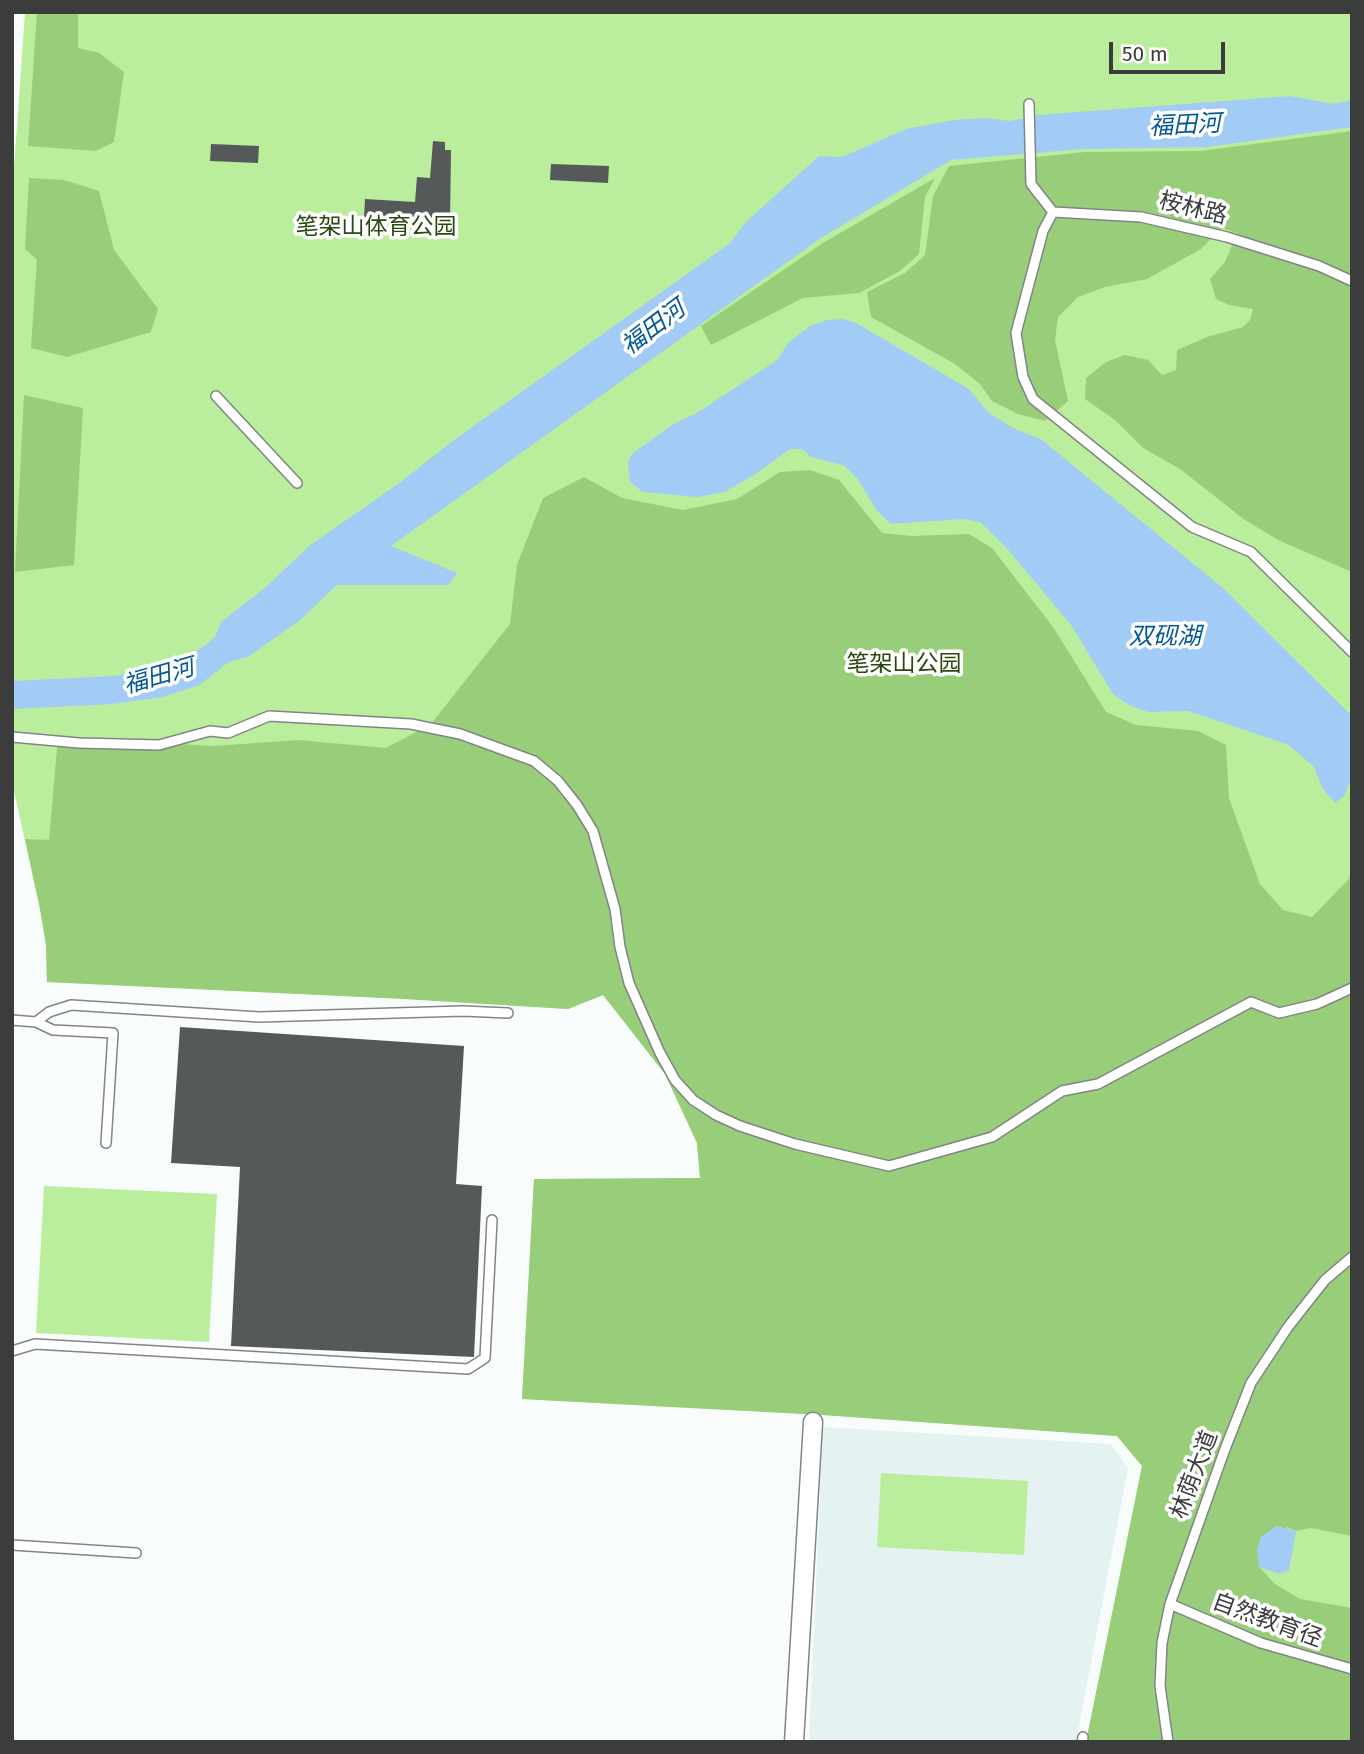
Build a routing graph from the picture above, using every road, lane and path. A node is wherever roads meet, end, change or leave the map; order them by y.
1 (1029, 104) dead end
2 (1052, 212) junction
3 (1352, 281) edge
4 (216, 396) dead end
5 (297, 483) dead end
6 (1352, 652) edge
7 (12, 737) edge
8 (1352, 988) edge
9 (508, 1013) dead end
10 (12, 1020) edge
11 (36, 1022) junction
12 (106, 1143) dead end
13 (492, 1220) dead end
14 (1352, 1257) edge
15 (12, 1351) edge
16 (813, 1422) dead end
17 (12, 1545) edge
18 (136, 1553) dead end
19 (1170, 1604) junction
20 (1352, 1669) edge
21 (794, 1742) edge
22 (1168, 1742) edge

1 - 2 lane
2 - 3 lane, 桉林路
2 - 6 lane
4 - 5 lane
7 - 8 lane
9 - 11 lane
10 - 11 lane
11 - 12 lane
13 - 15 lane
14 - 19 lane, 林荫大道
16 - 21 street
17 - 18 lane
19 - 20 lane, 自然教育径
19 - 22 lane, 林荫大道

